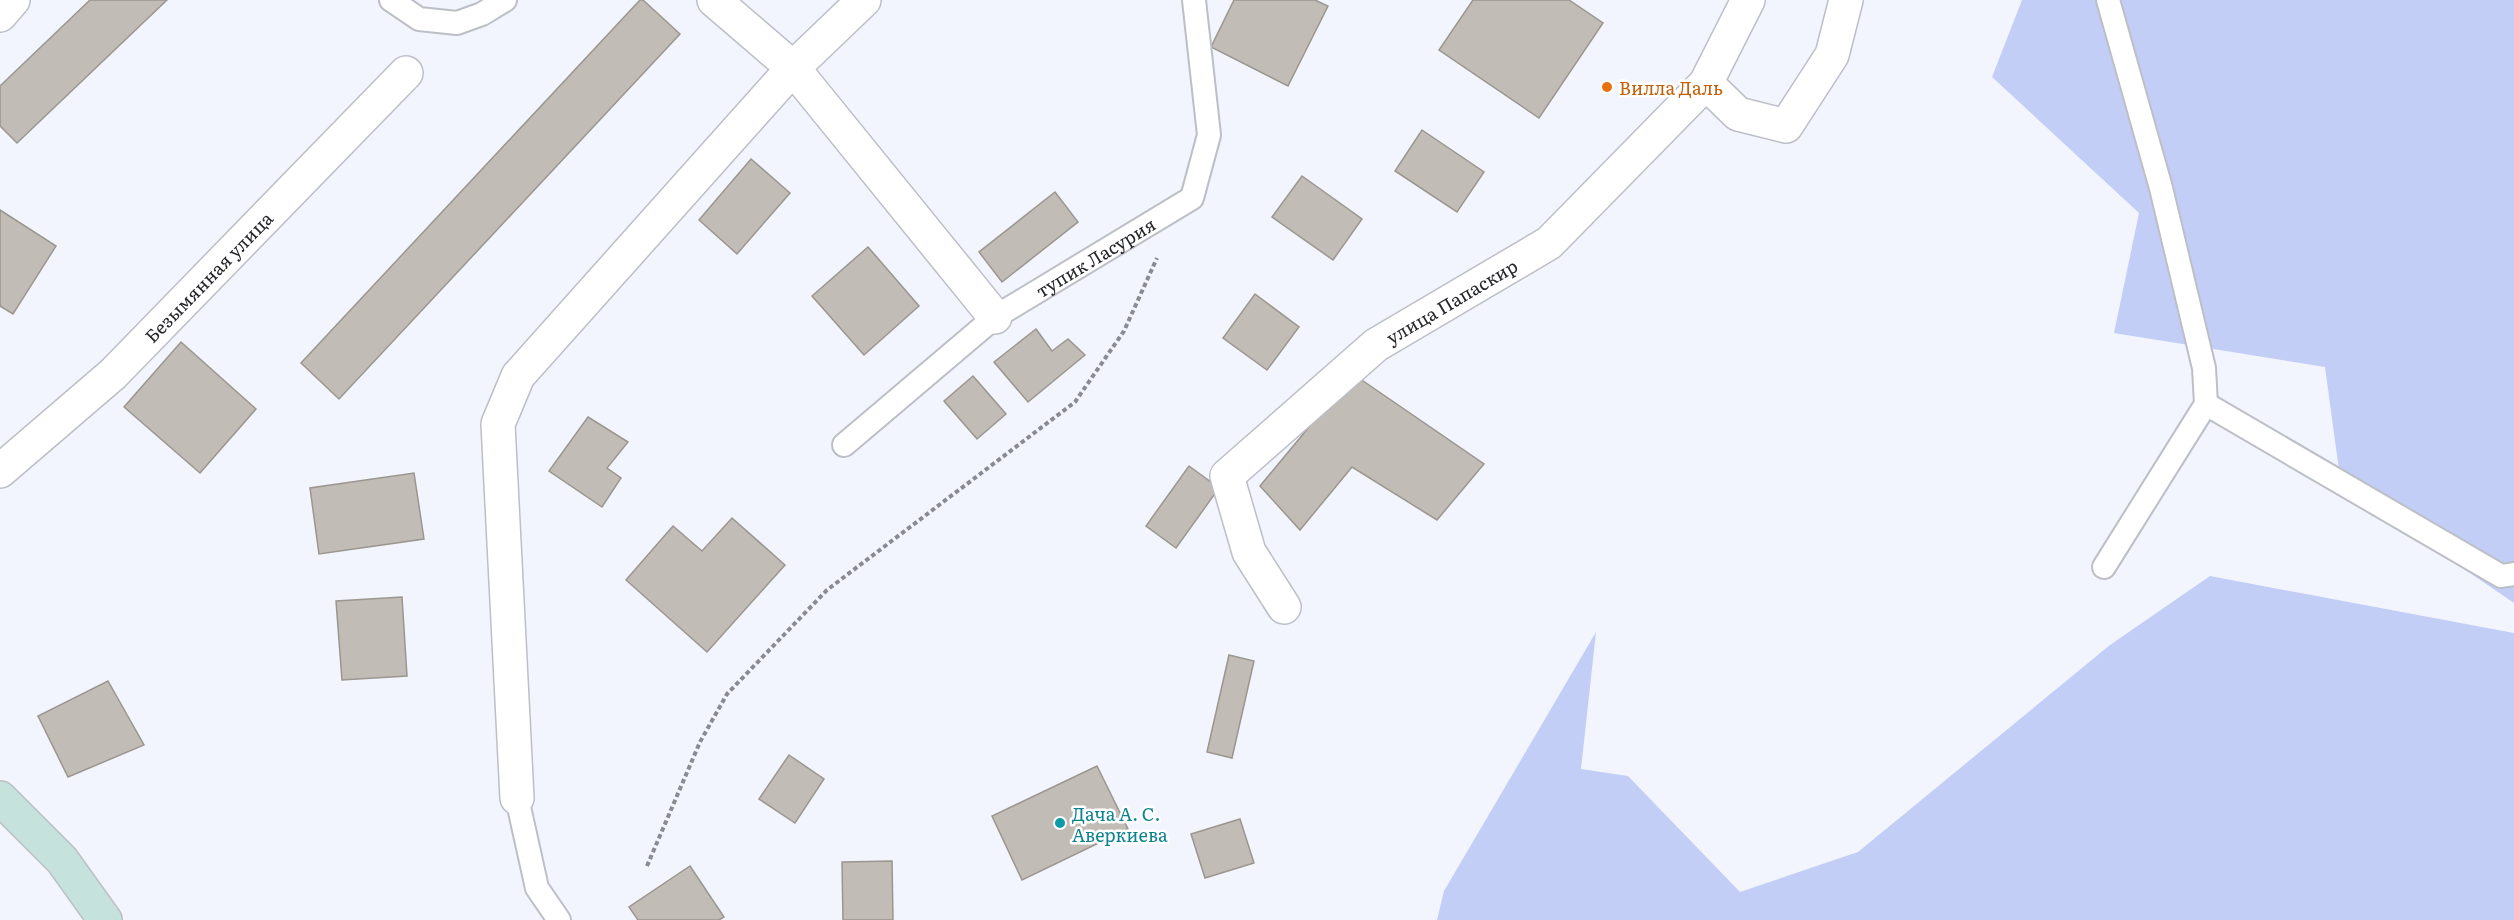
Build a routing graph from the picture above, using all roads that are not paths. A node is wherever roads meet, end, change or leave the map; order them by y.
1 (13, 0) edge
2 (391, 0) edge
3 (505, 0) edge
4 (714, 0) edge
5 (864, 0) edge
6 (1194, 0) edge
7 (1748, 0) edge
8 (1846, 0) edge
9 (2108, 0) edge
10 (0, 15) edge
11 (793, 68) junction
12 (406, 73) dead end
13 (1706, 83) junction
14 (995, 317) junction
15 (2206, 404) junction
16 (844, 445) dead end
17 (0, 471) edge
18 (2104, 567) dead end
19 (2514, 574) edge
20 (1284, 607) dead end
21 (0, 798) edge
22 (517, 798) joint
23 (105, 920) edge
24 (559, 920) edge

1 - 10 street
2 - 3 lane
4 - 11 street
5 - 11 street
6 - 14 lane, тупик Ласурия
7 - 13 street, улица Папаскир
8 - 13 street
9 - 15 lane
11 - 14 street
11 - 22 street
12 - 17 street, Безымянная улица
13 - 20 street, улица Папаскир
14 - 16 lane, тупик Ласурия
15 - 18 lane
15 - 19 lane
21 - 23 street
22 - 24 lane

